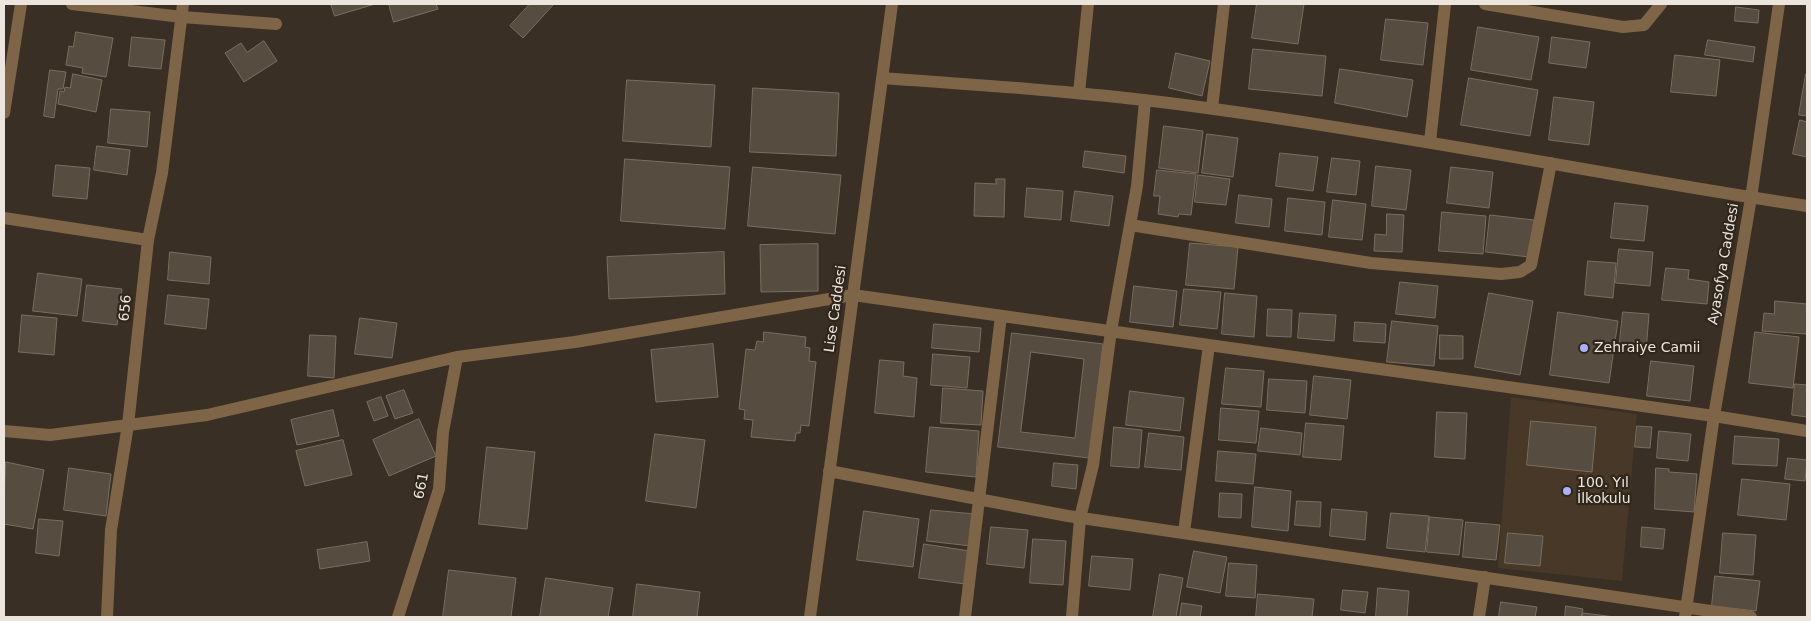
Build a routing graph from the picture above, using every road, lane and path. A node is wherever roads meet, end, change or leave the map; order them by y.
1 (21, 4) edge
2 (72, 4) edge
3 (183, 4) edge
4 (892, 4) edge
5 (1088, 4) edge
6 (1224, 4) edge
7 (1445, 4) edge
8 (1485, 4) edge
9 (1661, 4) edge
10 (1779, 4) edge
11 (182, 17) junction
12 (276, 24) dead end
13 (882, 78) junction
14 (1079, 93) junction
15 (1145, 101) junction
16 (1212, 108) junction
17 (4, 113) edge
18 (1430, 142) junction
19 (1551, 163) junction
20 (1750, 198) junction
21 (1807, 206) edge
22 (4, 218) edge
23 (1130, 225) junction
24 (148, 240) junction
25 (853, 295) junction
26 (1002, 316) junction
27 (1111, 331) junction
28 (1209, 345) junction
29 (457, 357) junction
30 (1714, 416) junction
31 (128, 425) junction
32 (4, 431) edge
33 (1807, 431) edge
34 (829, 471) junction
35 (979, 499) junction
36 (1080, 518) junction
37 (1184, 532) junction
38 (1485, 577) junction
39 (1686, 612) edge
40 (107, 617) edge
41 (398, 617) edge
42 (810, 617) edge
43 (965, 617) edge
44 (1072, 617) edge
45 (1479, 617) edge
46 (1750, 617) edge

1 - 17 street
2 - 11 street
3 - 11 street, 656
4 - 13 street, Lise Caddesi
5 - 14 street
6 - 16 street
7 - 18 street
8 - 9 street
10 - 20 street, Ayasofya Caddesi
11 - 12 street
11 - 24 street, 656
13 - 14 street
13 - 25 street, Lise Caddesi
14 - 15 street
15 - 16 street
15 - 23 street
16 - 18 street
18 - 19 street
19 - 20 street
19 - 23 street
20 - 21 street
20 - 30 street, Ayasofya Caddesi
22 - 24 street
23 - 27 street
24 - 31 street, 656
25 - 26 street
25 - 29 street
25 - 34 street, Lise Caddesi
26 - 27 street
26 - 35 street
27 - 28 street
27 - 36 street
28 - 30 street
28 - 37 street
29 - 31 street
29 - 41 street, 661
30 - 33 street
30 - 39 street, Ayasofya Caddesi
31 - 32 street
31 - 40 street, 656
34 - 35 street
34 - 42 street, Lise Caddesi
35 - 36 street
35 - 43 street
36 - 37 street
36 - 44 street
37 - 38 street
38 - 39 street
38 - 45 street
39 - 46 street

